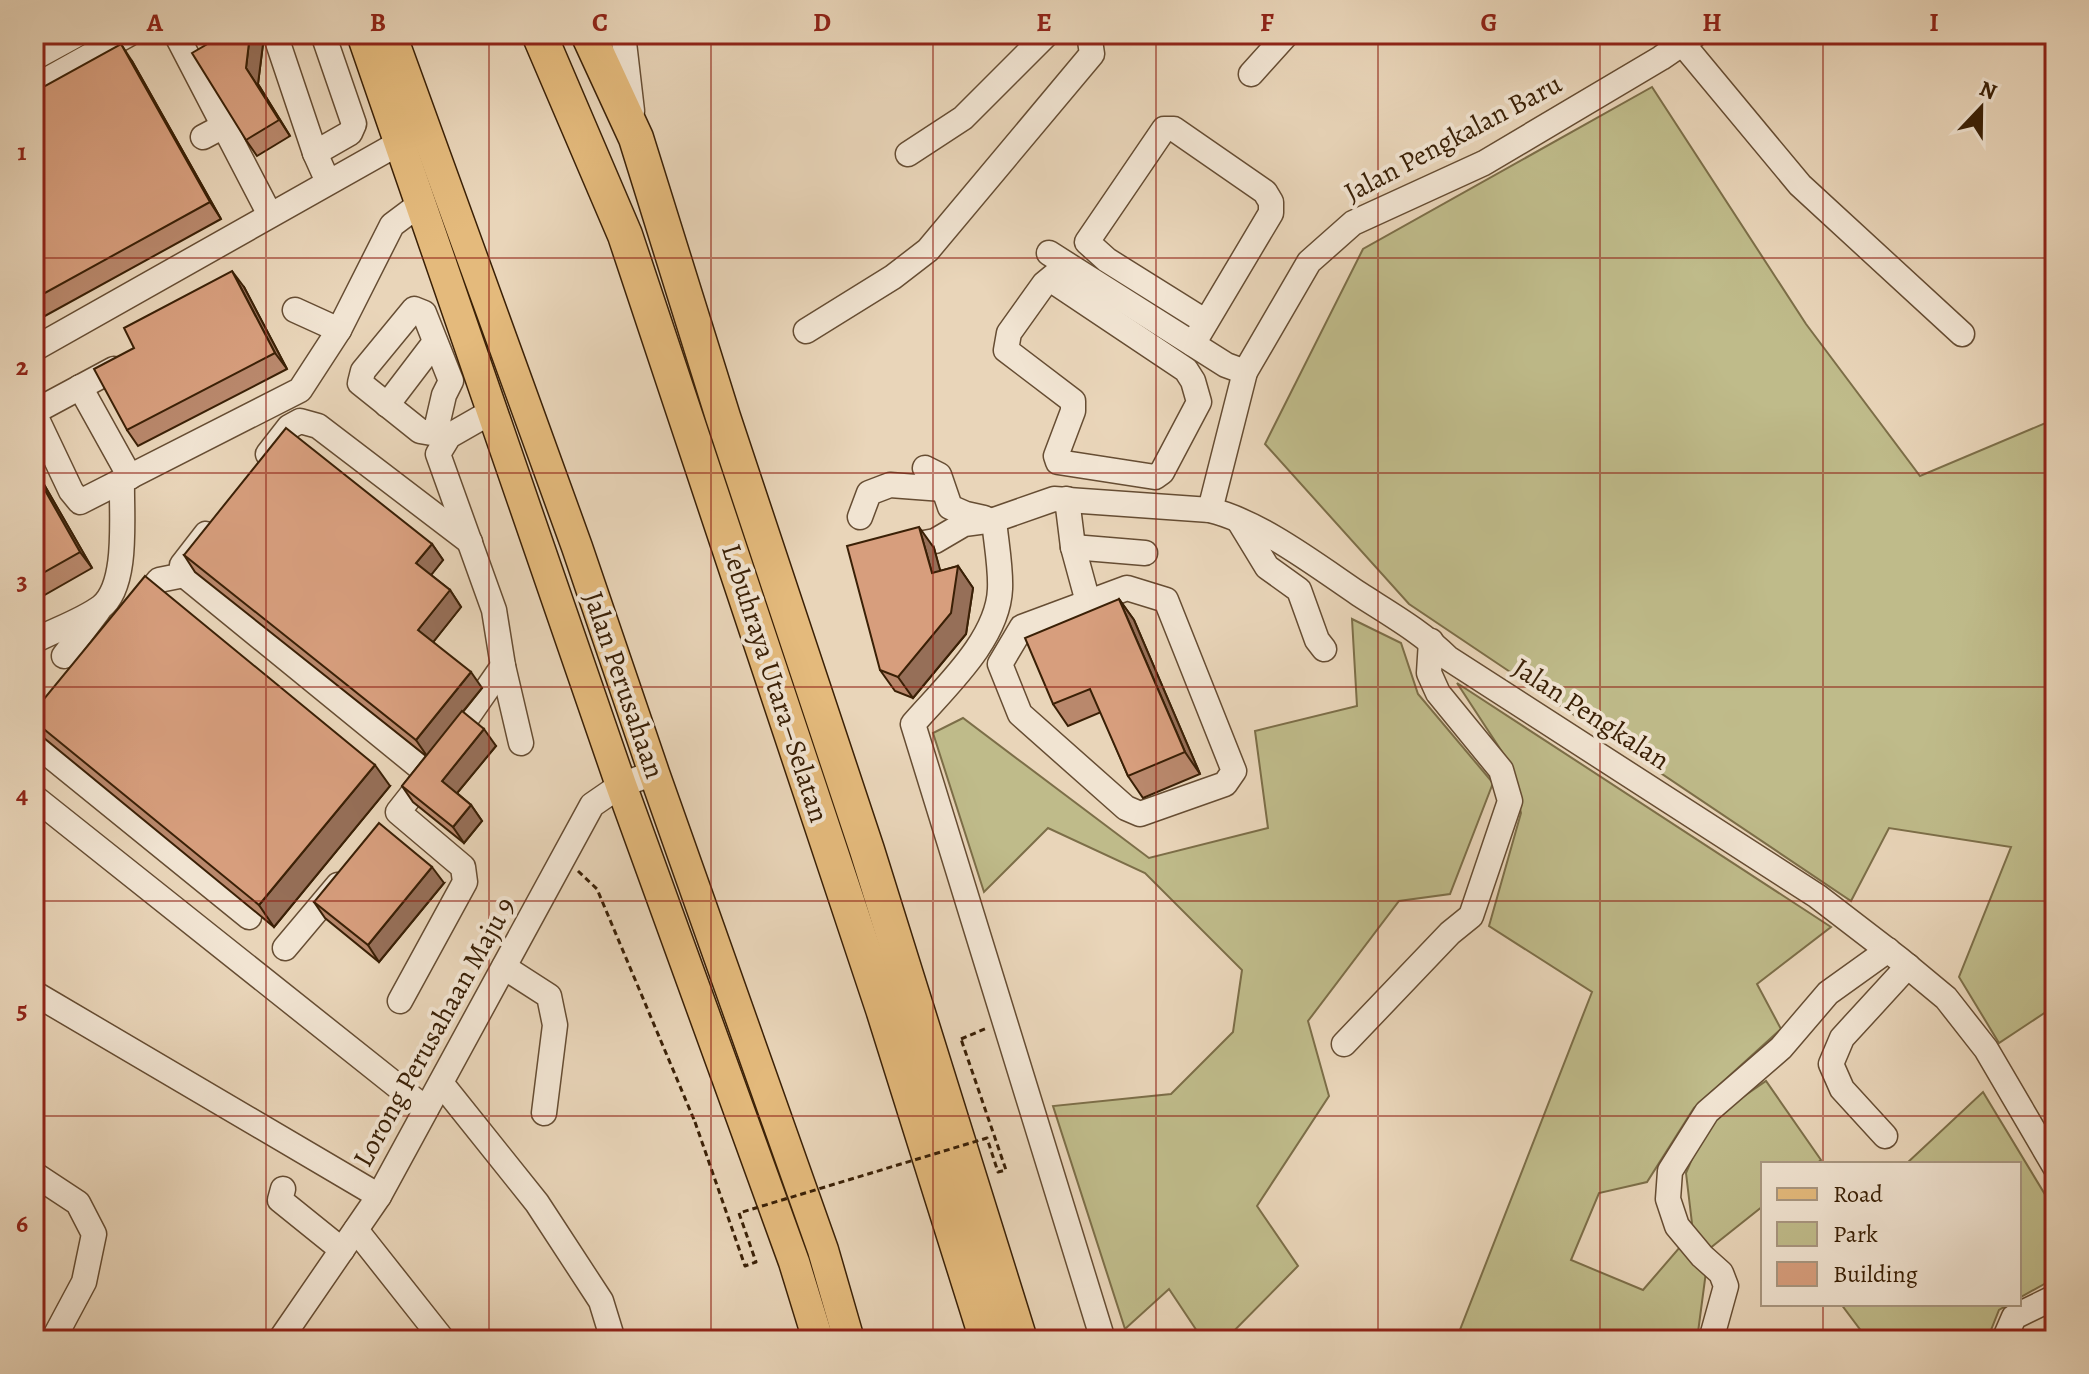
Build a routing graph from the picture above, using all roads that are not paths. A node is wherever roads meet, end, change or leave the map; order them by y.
1 (78, 34) edge
2 (129, 34) edge
3 (176, 34) edge
4 (275, 34) edge
5 (323, 34) edge
6 (362, 34) edge
7 (391, 34) edge
8 (539, 34) edge
9 (588, 34) edge
10 (623, 34) edge
11 (1047, 34) edge
12 (1089, 34) edge
13 (1287, 34) edge
14 (1689, 39) edge
15 (34, 58) edge
16 (1251, 74) dead end
17 (34, 87) edge
18 (227, 129) junction
19 (203, 137) dead end
20 (636, 138) junction
21 (399, 143) junction
22 (315, 153) junction
23 (908, 154) dead end
24 (328, 182) junction
25 (420, 204) junction
26 (270, 215) junction
27 (1055, 266) junction
28 (295, 310) dead end
29 (1206, 322) junction
30 (339, 330) junction
31 (806, 331) dead end
32 (1962, 334) dead end
33 (435, 342) junction
34 (1193, 344) junction
35 (34, 349) edge
36 (114, 369) edge
37 (1245, 372) junction
38 (80, 387) junction
39 (387, 405) junction
40 (491, 412) junction
41 (34, 413) edge
42 (442, 435) junction
43 (925, 468) dead end
44 (250, 477) edge
45 (126, 479) junction
46 (943, 489) junction
47 (1067, 499) junction
48 (1210, 510) junction
49 (221, 515) edge
50 (1235, 516) junction
51 (860, 517) dead end
52 (994, 520) junction
53 (470, 542) junction
54 (1073, 547) junction
55 (1145, 553) dead end
56 (869, 554) edge
57 (184, 575) junction
58 (1088, 602) junction
59 (102, 606) junction
60 (121, 627) edge
61 (34, 641) edge
62 (1431, 641) junction
63 (1324, 649) dead end
64 (64, 656) dead end
65 (503, 666) junction
66 (73, 687) edge
67 (521, 743) dead end
68 (654, 773) junction
69 (428, 774) junction
70 (621, 785) junction
71 (34, 797) edge
72 (398, 812) junction
73 (379, 835) edge
74 (351, 869) edge
75 (249, 917) edge
76 (285, 948) dead end
77 (1888, 950) junction
78 (1908, 966) junction
79 (504, 967) junction
80 (34, 993) edge
81 (400, 1001) dead end
82 (1344, 1044) dead end
83 (441, 1083) junction
84 (426, 1109) junction
85 (544, 1113) dead end
86 (1885, 1136) dead end
87 (2055, 1167) edge
88 (34, 1174) edge
89 (283, 1189) dead end
90 (379, 1196) junction
91 (349, 1240) junction
92 (2055, 1297) edge
93 (53, 1340) edge
94 (280, 1340) edge
95 (443, 1340) edge
96 (613, 1340) edge
97 (818, 1340) edge
98 (849, 1340) edge
99 (987, 1340) edge
100 (1020, 1340) edge
101 (1103, 1340) edge
102 (1711, 1340) edge
103 (2004, 1340) edge

1 - 15 street
2 - 17 street
3 - 18 street
4 - 22 street
5 - 22 street
6 - 21 main road, Jalan Perusahaan
7 - 68 main road, Jalan Perusahaan
8 - 99 highway, Lebuhraya Utara–Selatan
9 - 20 highway, Lebuhraya Utara–Selatan
10 - 20 street
11 - 23 street
12 - 31 street
13 - 16 street
14 - 32 street
14 - 37 street, Jalan Pengkalan Baru
18 - 19 street
18 - 26 street
20 - 100 highway, Lebuhraya Utara–Selatan
21 - 24 street
21 - 25 main road, Jalan Perusahaan
22 - 24 street
24 - 26 street
25 - 30 street
25 - 40 main road, Jalan Perusahaan
26 - 35 street
27 - 27 street
27 - 34 street
28 - 30 street
29 - 29 street
29 - 34 street
30 - 45 street
33 - 39 street
33 - 39 street
33 - 42 street
34 - 37 street
36 - 38 street
37 - 48 street, Jalan Pengkalan Baru
38 - 41 street
38 - 45 street
39 - 42 street
40 - 42 street
40 - 70 main road, Jalan Perusahaan
41 - 45 street
42 - 53 street
43 - 46 street
44 - 53 street
45 - 59 street
46 - 51 street
46 - 52 street
47 - 48 street, Jalan Pengkalan
47 - 52 street, Jalan Pengkalan
47 - 54 street
48 - 50 street, Jalan Pengkalan
49 - 57 street
50 - 62 street, Jalan Pengkalan
50 - 63 street
52 - 56 street, Jalan Pengkalan
52 - 101 street
53 - 65 street
54 - 55 street
54 - 58 street
57 - 60 street
57 - 69 street
58 - 58 street
59 - 61 street
59 - 64 street
62 - 77 street, Jalan Pengkalan
62 - 82 street
65 - 67 street
65 - 69 street
66 - 75 street
68 - 70 street, Lorong Perusahaan Maju 9
68 - 98 main road, Jalan Perusahaan
69 - 72 street
70 - 79 street, Lorong Perusahaan Maju 9
70 - 97 main road, Jalan Perusahaan
71 - 84 street
72 - 73 street
72 - 81 street
74 - 76 street
77 - 78 street, Jalan Pengkalan
77 - 102 street
78 - 86 street
78 - 87 street, Jalan Pengkalan
79 - 83 street, Lorong Perusahaan Maju 9
79 - 85 street
80 - 90 street
83 - 84 street, Lorong Perusahaan Maju 9
83 - 96 street
84 - 90 street, Lorong Perusahaan Maju 9
88 - 93 street
89 - 91 street
90 - 91 street, Lorong Perusahaan Maju 9
91 - 94 street, Lorong Perusahaan Maju 9
91 - 95 street
92 - 103 street

